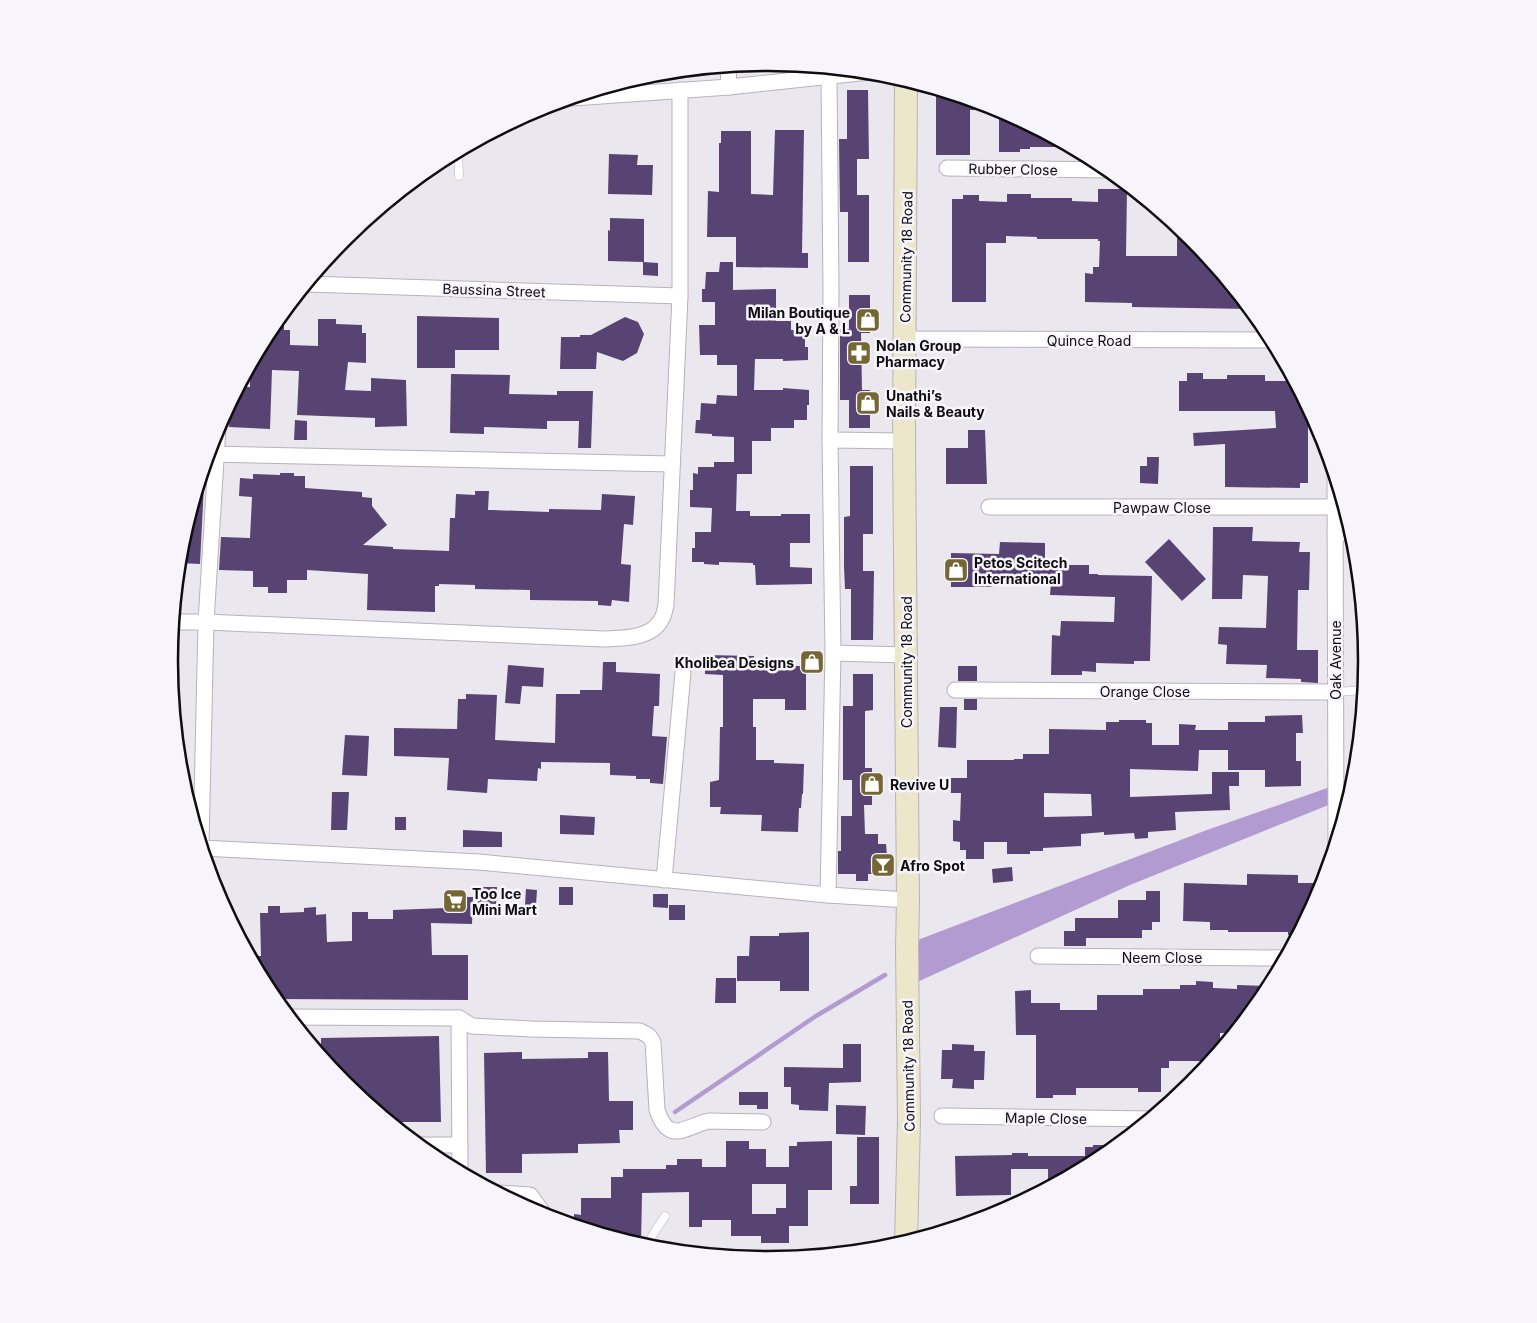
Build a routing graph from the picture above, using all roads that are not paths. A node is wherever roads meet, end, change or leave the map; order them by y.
1 (728, 73) edge
2 (844, 76) edge
3 (829, 78) junction
4 (729, 87) junction
5 (906, 88) edge
6 (680, 90) junction
7 (602, 95) edge
8 (459, 159) edge
9 (947, 168) dead end
10 (1094, 170) edge
11 (460, 176) dead end
12 (315, 284) edge
13 (680, 296) junction
14 (905, 340) junction
15 (1263, 340) edge
16 (830, 440) junction
17 (904, 441) junction
18 (216, 454) edge
19 (672, 464) junction
20 (213, 465) edge
21 (1334, 495) edge
22 (989, 507) dead end
23 (1334, 507) junction
24 (1335, 533) junction
25 (1344, 533) edge
26 (180, 622) edge
27 (206, 622) junction
28 (833, 653) junction
29 (906, 654) junction
30 (683, 673) dead end
31 (955, 690) dead end
32 (1358, 690) edge
33 (1335, 692) junction
34 (1335, 825) edge
35 (202, 827) edge
36 (209, 846) edge
37 (664, 880) junction
38 (828, 895) junction
39 (908, 900) junction
40 (1038, 956) dead end
41 (1279, 958) edge
42 (297, 1016) edge
43 (459, 1018) junction
44 (942, 1116) dead end
45 (1141, 1119) edge
46 (763, 1122) dead end
47 (431, 1145) edge
48 (460, 1145) junction
49 (460, 1164) edge
50 (514, 1194) edge
51 (537, 1204) edge
52 (665, 1216) dead end
53 (906, 1235) edge
54 (651, 1240) edge

1 - 4 street
2 - 3 street
3 - 4 street
3 - 16 street
4 - 6 street
5 - 14 main road, Community 18 Road
6 - 7 street
6 - 13 street
8 - 11 lane
9 - 10 street, Rubber Close
12 - 13 street, Baussina Street
13 - 19 street
14 - 15 street, Quince Road
14 - 17 main road, Community 18 Road
16 - 17 street
16 - 28 street
17 - 29 main road, Community 18 Road
18 - 19 street
19 - 27 street
20 - 27 street
21 - 23 street, Oak Avenue
22 - 23 street, Pawpaw Close
23 - 24 street, Oak Avenue
24 - 25 street
24 - 33 street, Oak Avenue
26 - 27 street
27 - 35 street
28 - 29 street
28 - 38 street
29 - 39 main road, Community 18 Road
30 - 37 street
31 - 33 street, Orange Close
32 - 33 lane
33 - 34 street, Oak Avenue
36 - 37 street
37 - 38 street
38 - 39 street
39 - 53 main road, Community 18 Road
40 - 41 street, Neem Close
42 - 43 street
43 - 46 street
43 - 48 street
44 - 45 street, Maple Close
47 - 48 street
48 - 49 street
50 - 51 street
52 - 54 lane

